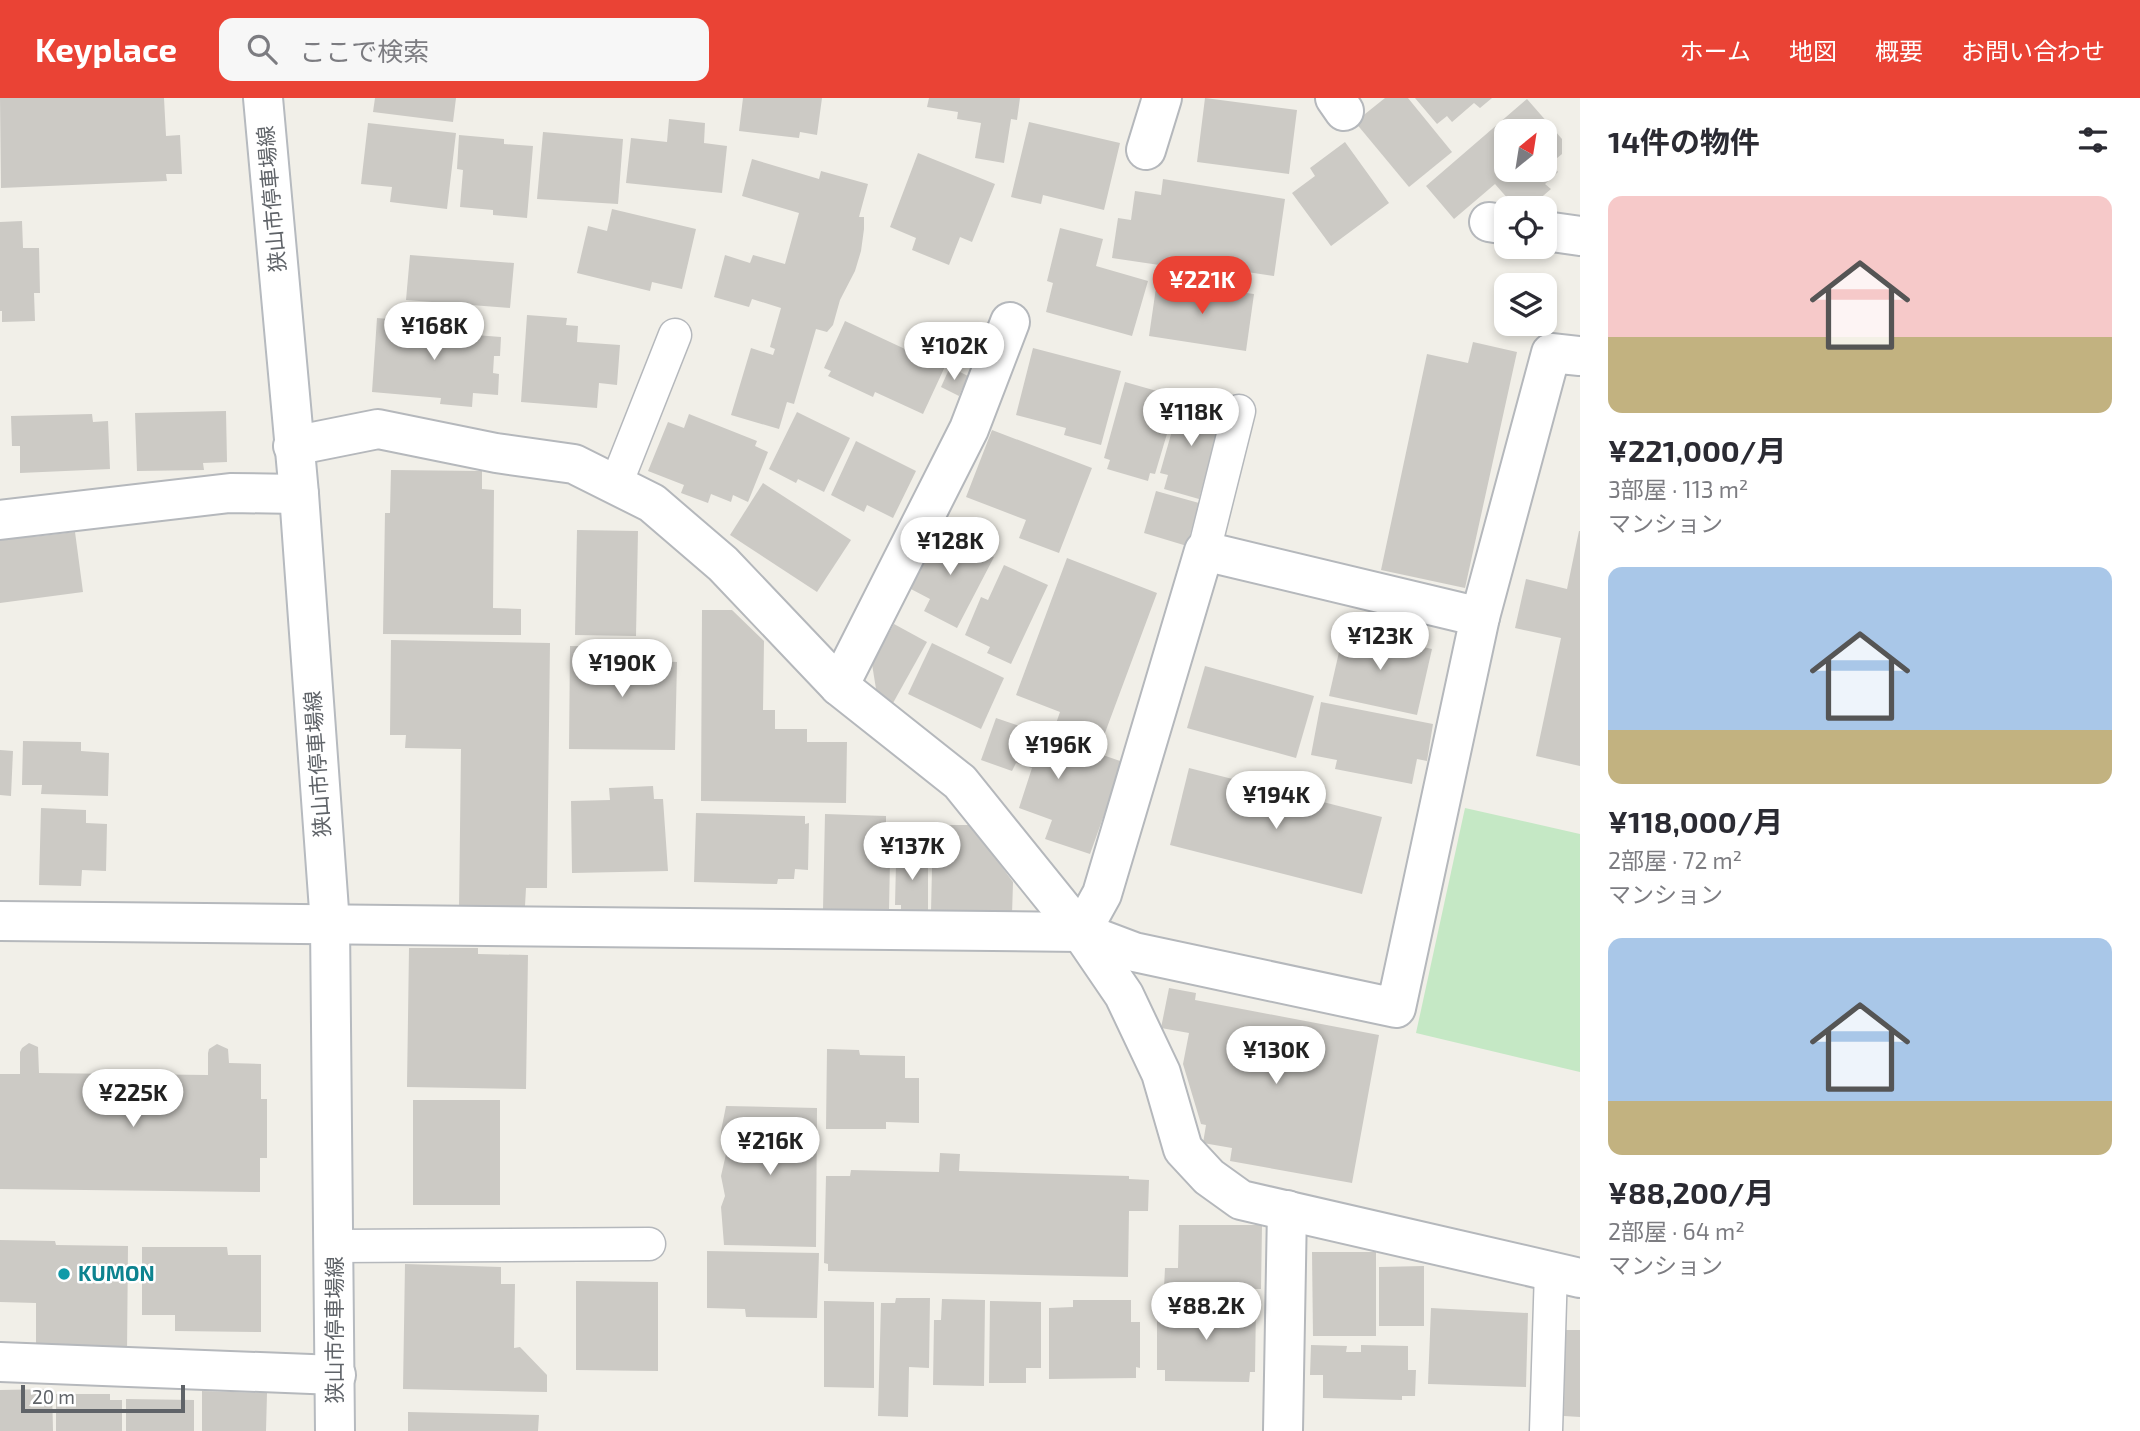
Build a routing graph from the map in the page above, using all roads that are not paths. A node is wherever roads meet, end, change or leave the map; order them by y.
1 (263, 98) edge
2 (1162, 98) edge
3 (1146, 150) dead end
4 (1557, 233) edge
5 (1580, 236) edge
6 (1010, 322) dead end
7 (675, 335) dead end
8 (1580, 356) edge
9 (1239, 411) dead end
10 (293, 446) junction
11 (616, 484) junction
12 (299, 494) junction
13 (0, 520) edge
14 (1204, 551) junction
15 (1479, 617) junction
16 (839, 686) junction
17 (0, 921) edge
18 (330, 924) junction
19 (1082, 932) junction
20 (1287, 1210) junction
21 (649, 1244) dead end
22 (334, 1246) junction
23 (1565, 1274) edge
24 (0, 1363) edge
25 (336, 1375) junction
26 (335, 1431) edge
27 (1283, 1431) edge
28 (1546, 1431) edge

1 - 10 street, 狭山市停車場線
2 - 3 street
4 - 5 street
6 - 16 street
7 - 11 lane
8 - 15 street
9 - 14 lane
10 - 11 street
10 - 12 street, 狭山市停車場線
11 - 16 street
12 - 13 street
12 - 18 street, 狭山市停車場線
14 - 15 street
14 - 19 street
15 - 19 street
16 - 19 street
17 - 18 street
18 - 19 street
18 - 22 street, 狭山市停車場線
19 - 20 street
20 - 23 street
20 - 27 street
21 - 22 lane
22 - 25 street, 狭山市停車場線
23 - 28 lane
24 - 25 street
25 - 26 street, 狭山市停車場線

